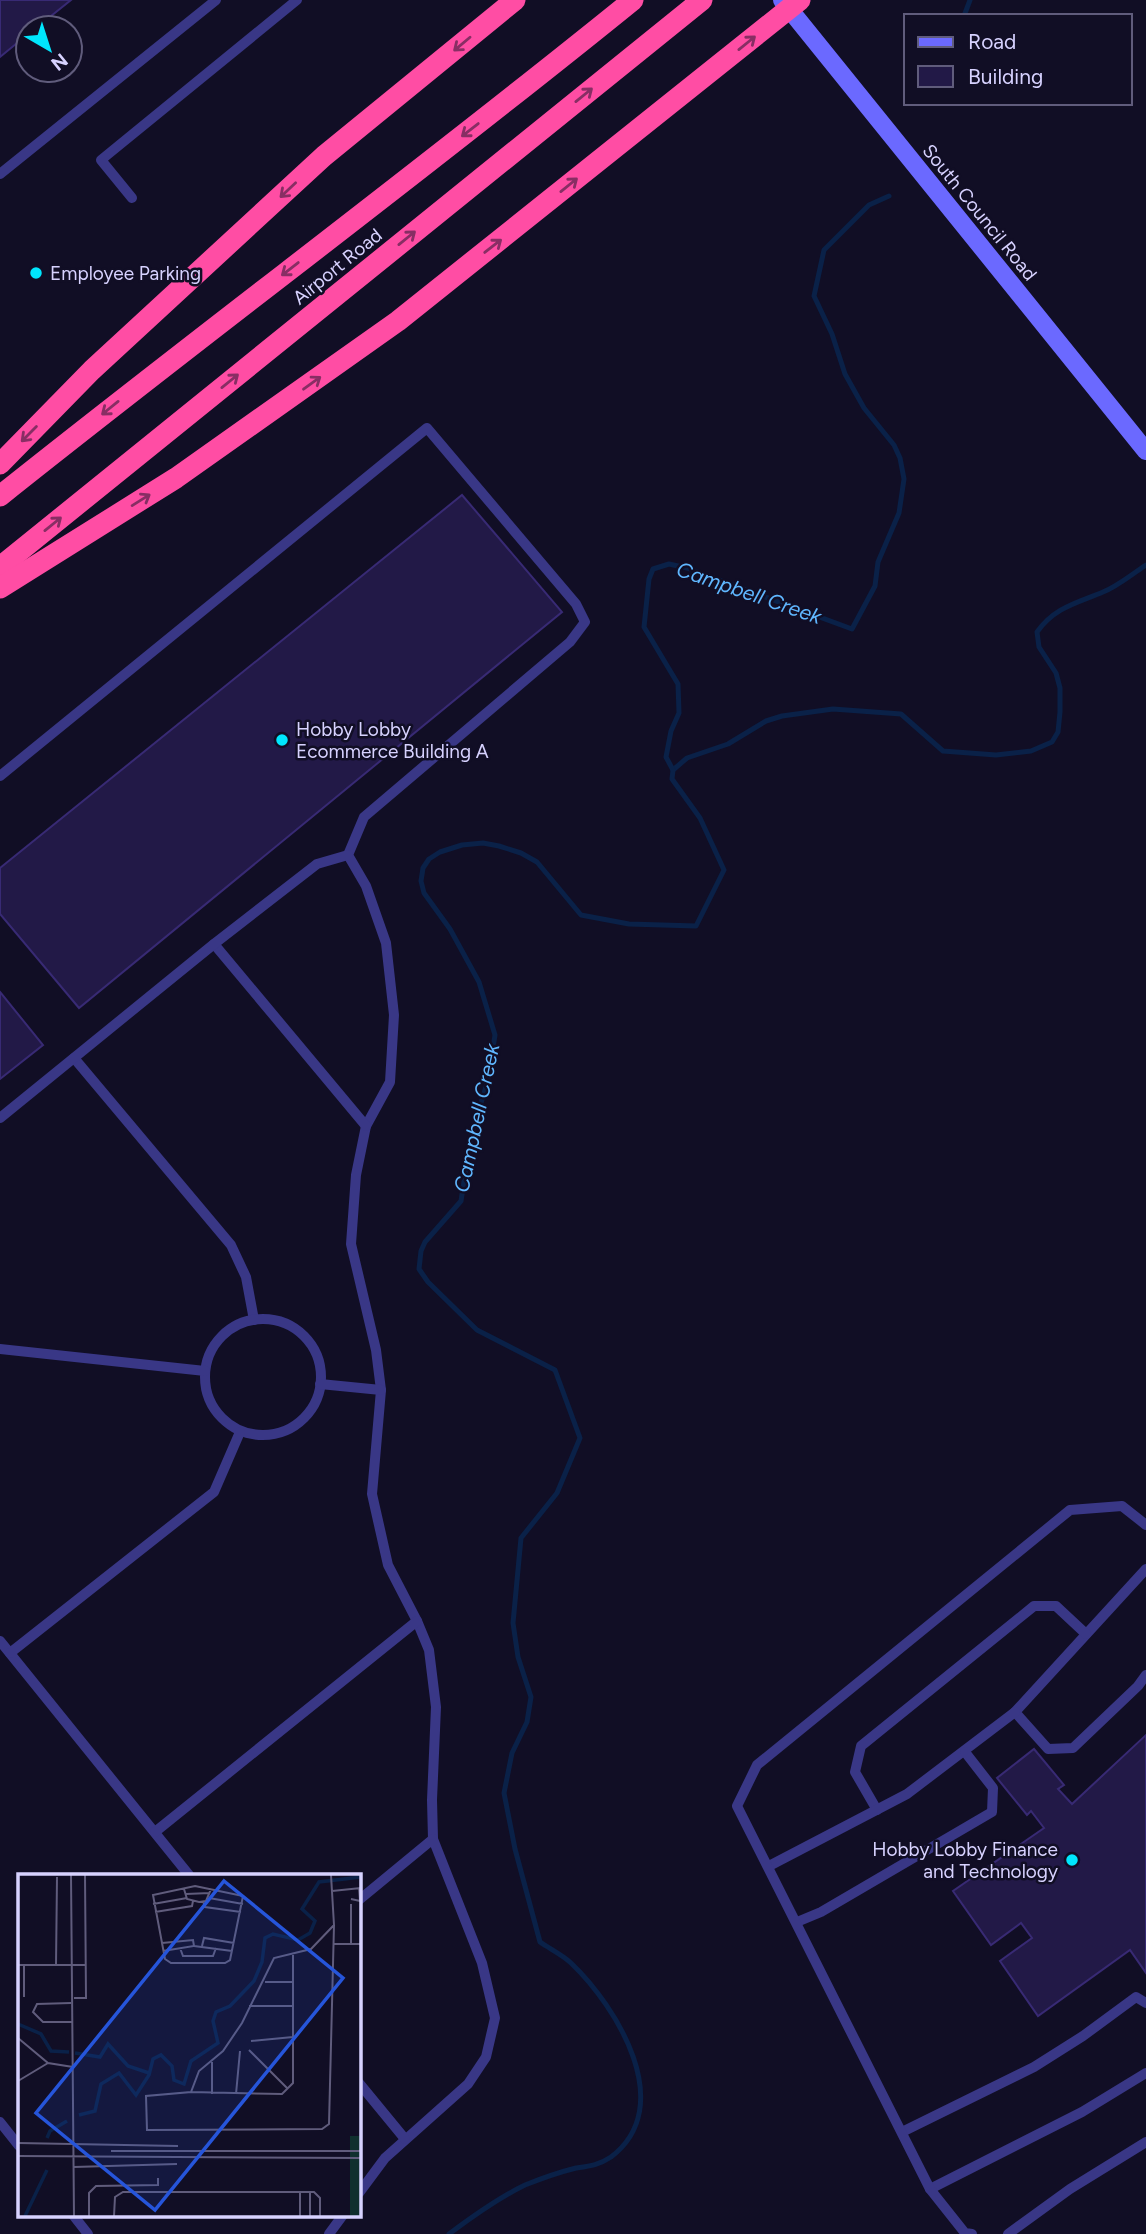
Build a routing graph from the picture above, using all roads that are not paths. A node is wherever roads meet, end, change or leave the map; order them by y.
1 (216, 0) edge
2 (297, 0) edge
3 (515, 0) edge
4 (633, 0) edge
5 (790, 3) edge
6 (696, 5) edge
7 (0, 174) edge
8 (132, 198) dead end
9 (1145, 448) edge
10 (0, 464) edge
11 (0, 496) edge
12 (0, 567) edge
13 (0, 587) edge
14 (0, 776) edge
15 (348, 856) junction
16 (214, 944) junction
17 (74, 1058) junction
18 (0, 1118) edge
19 (366, 1126) junction
20 (254, 1320) junction
21 (0, 1349) edge
22 (205, 1371) junction
23 (320, 1384) junction
24 (381, 1390) junction
25 (240, 1432) junction
26 (1146, 1525) edge
27 (1146, 1569) edge
28 (417, 1620) junction
29 (1086, 1634) junction
30 (0, 1641) edge
31 (10, 1653) junction
32 (1146, 1675) edge
33 (1015, 1712) junction
34 (965, 1752) junction
35 (877, 1810) junction
36 (155, 1832) junction
37 (433, 1839) junction
38 (769, 1866) junction
39 (188, 1874) edge
40 (360, 1899) edge
41 (797, 1922) junction
42 (1146, 2003) edge
43 (1146, 2073) edge
44 (360, 2084) edge
45 (0, 2122) edge
46 (902, 2132) junction
47 (405, 2139) junction
48 (1146, 2142) edge
49 (18, 2145) edge
50 (930, 2189) junction
51 (360, 2192) edge
52 (74, 2216) edge
53 (342, 2216) edge
54 (89, 2234) edge
55 (329, 2234) edge
56 (972, 2234) edge
57 (1008, 2234) edge

1 - 7 lane
2 - 8 lane
3 -> 10 highway
4 -> 11 highway, Airport Road
5 - 9 main road, South Council Road
13 -> 5 highway
12 -> 6 highway, Airport Road
14 - 15 lane
15 - 16 lane
15 - 19 lane
16 - 17 lane
16 - 19 lane
17 - 18 lane
17 - 20 lane
19 - 24 lane
20 - 22 lane
20 - 23 lane
21 - 22 lane
22 - 25 lane
23 - 24 lane
23 - 25 lane
24 - 28 lane
25 - 31 lane
26 - 38 lane
27 - 29 lane
28 - 36 lane
28 - 37 lane
29 - 33 lane
29 - 35 lane
30 - 31 lane
31 - 36 lane
32 - 33 lane
33 - 34 lane
34 - 35 lane
34 - 41 lane
35 - 38 lane
36 - 39 lane
37 - 40 lane
37 - 47 lane
38 - 41 lane
41 - 46 lane
42 - 46 lane
43 - 50 lane
44 - 47 lane
45 - 49 lane
46 - 50 lane
47 - 51 lane
48 - 57 lane
50 - 56 lane
52 - 54 lane
53 - 55 lane

